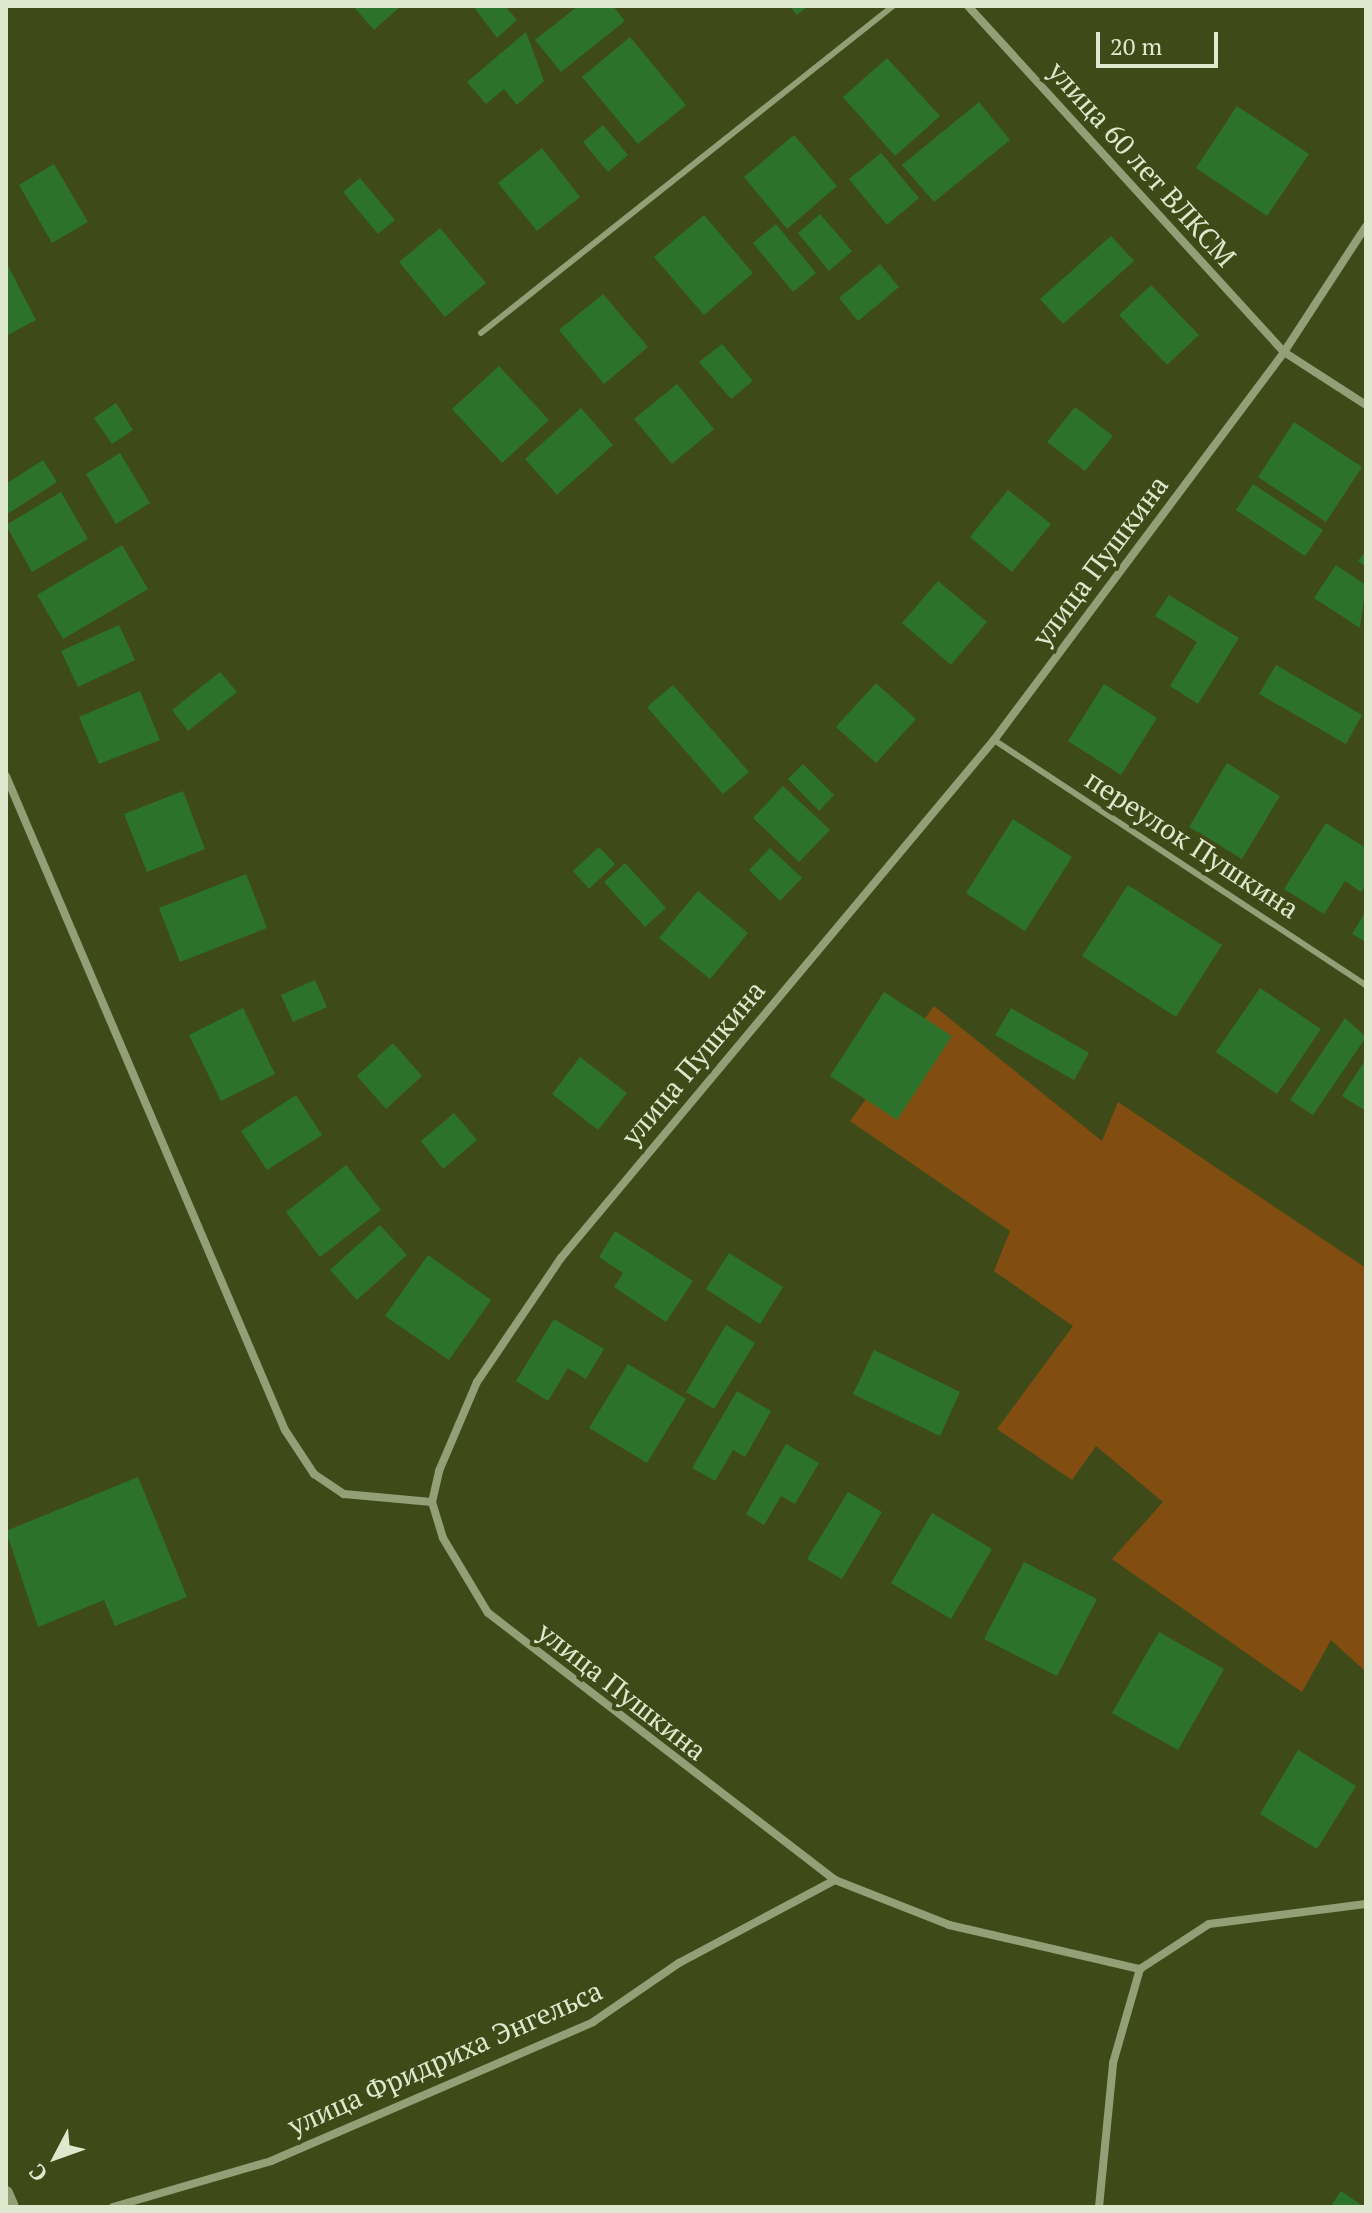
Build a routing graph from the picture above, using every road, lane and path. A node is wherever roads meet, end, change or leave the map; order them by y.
1 (893, 6) edge
2 (968, 6) edge
3 (1366, 226) edge
4 (481, 333) dead end
5 (1284, 352) junction
6 (1366, 405) edge
7 (994, 740) junction
8 (6, 776) edge
9 (1366, 985) edge
10 (432, 1502) junction
11 (835, 1880) junction
12 (1366, 1904) edge
13 (1140, 1969) junction
14 (6, 2193) edge
15 (12, 2207) edge
16 (113, 2207) edge
17 (1099, 2207) edge

1 - 4 lane
2 - 5 street, улица 60 лет ВЛКСМ
3 - 5 street, улица Пушкина
5 - 6 street, улица 60 лет ВЛКСМ
5 - 7 street, улица Пушкина
7 - 9 lane, переулок Пушкина
7 - 10 street, улица Пушкина
8 - 10 street
10 - 11 street, улица Пушкина
11 - 13 street
11 - 16 street, улица Фридриха Энгельса
12 - 13 street
13 - 17 street
14 - 15 street

